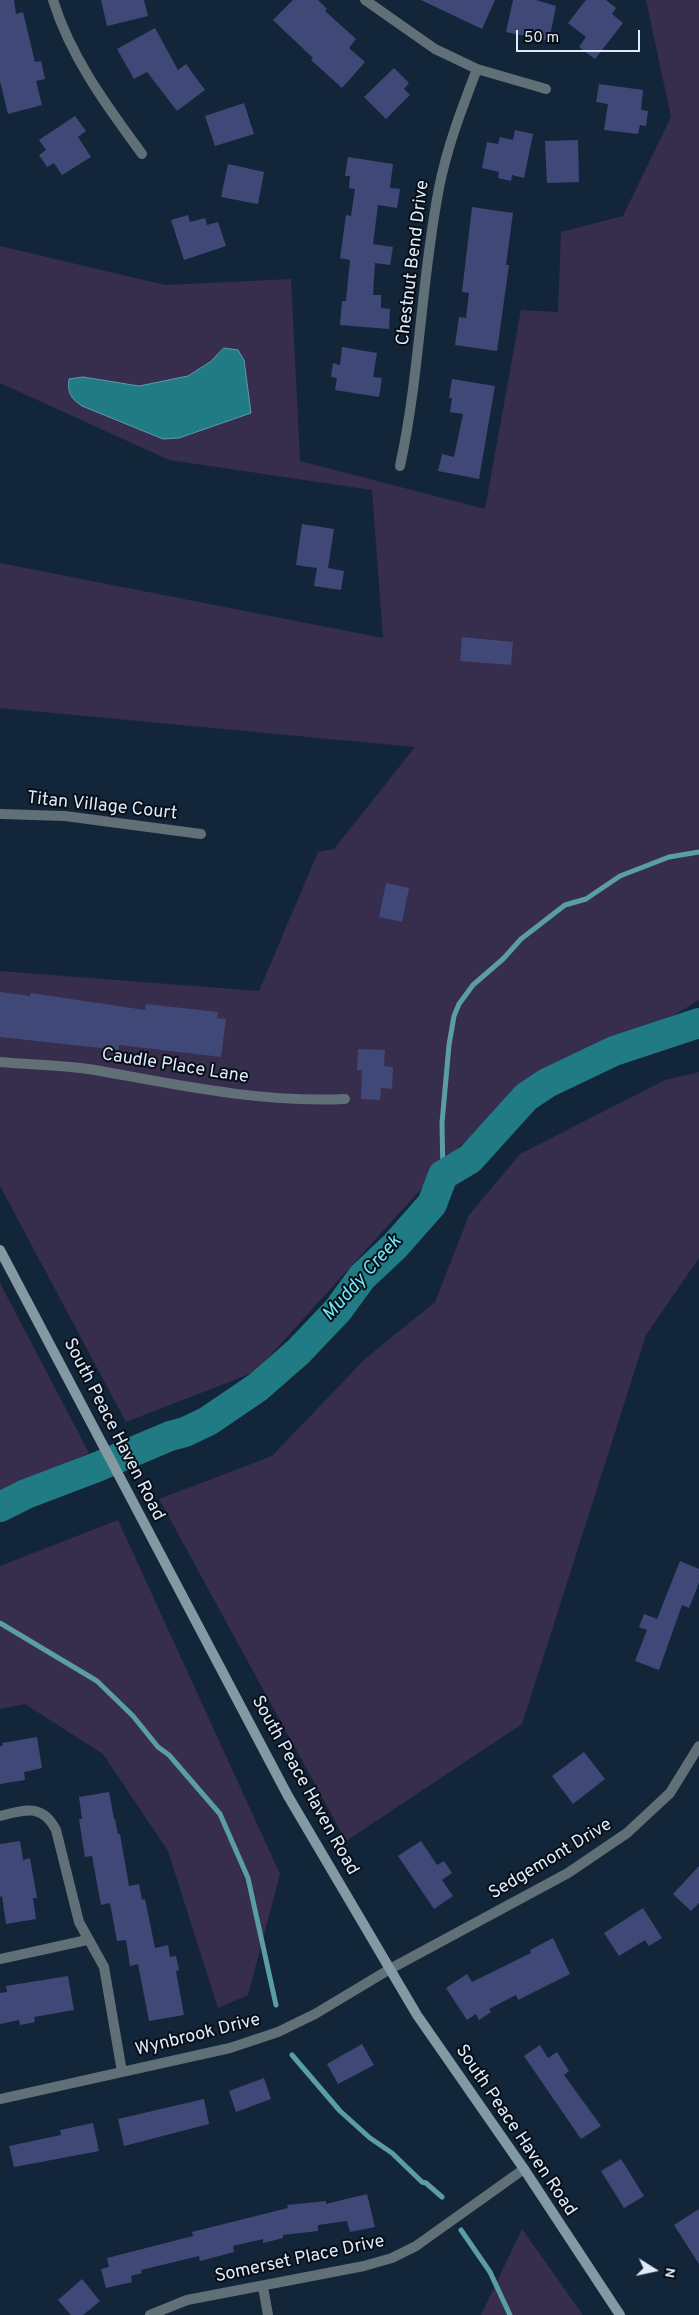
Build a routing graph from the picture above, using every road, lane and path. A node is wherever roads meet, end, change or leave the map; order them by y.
1 (53, 0) edge
2 (365, 0) edge
3 (477, 69) junction
4 (546, 89) dead end
5 (142, 154) dead end
6 (400, 466) dead end
7 (0, 814) edge
8 (200, 834) dead end
9 (0, 1062) edge
10 (345, 1099) dead end
11 (0, 1250) edge
12 (699, 1746) edge
13 (0, 1816) edge
14 (87, 1940) junction
15 (0, 1960) edge
16 (390, 1969) junction
17 (122, 2072) junction
18 (0, 2099) edge
19 (524, 2169) junction
20 (263, 2287) junction
21 (150, 2315) edge
22 (268, 2315) edge
23 (620, 2315) edge

1 - 5 street
2 - 3 street
3 - 4 street
3 - 6 street, Chestnut Bend Drive
7 - 8 street, Titan Village Court
9 - 10 street, Caudle Place Lane
11 - 16 main road, South Peace Haven Road
12 - 16 street, Sedgemont Drive
13 - 14 street
14 - 15 street
14 - 17 street
16 - 17 street, Wynbrook Drive
16 - 19 main road, South Peace Haven Road
17 - 18 street, Wynbrook Drive
19 - 20 street, Somerset Place Drive
19 - 23 main road, South Peace Haven Road
20 - 21 street, Somerset Place Drive
20 - 22 street

